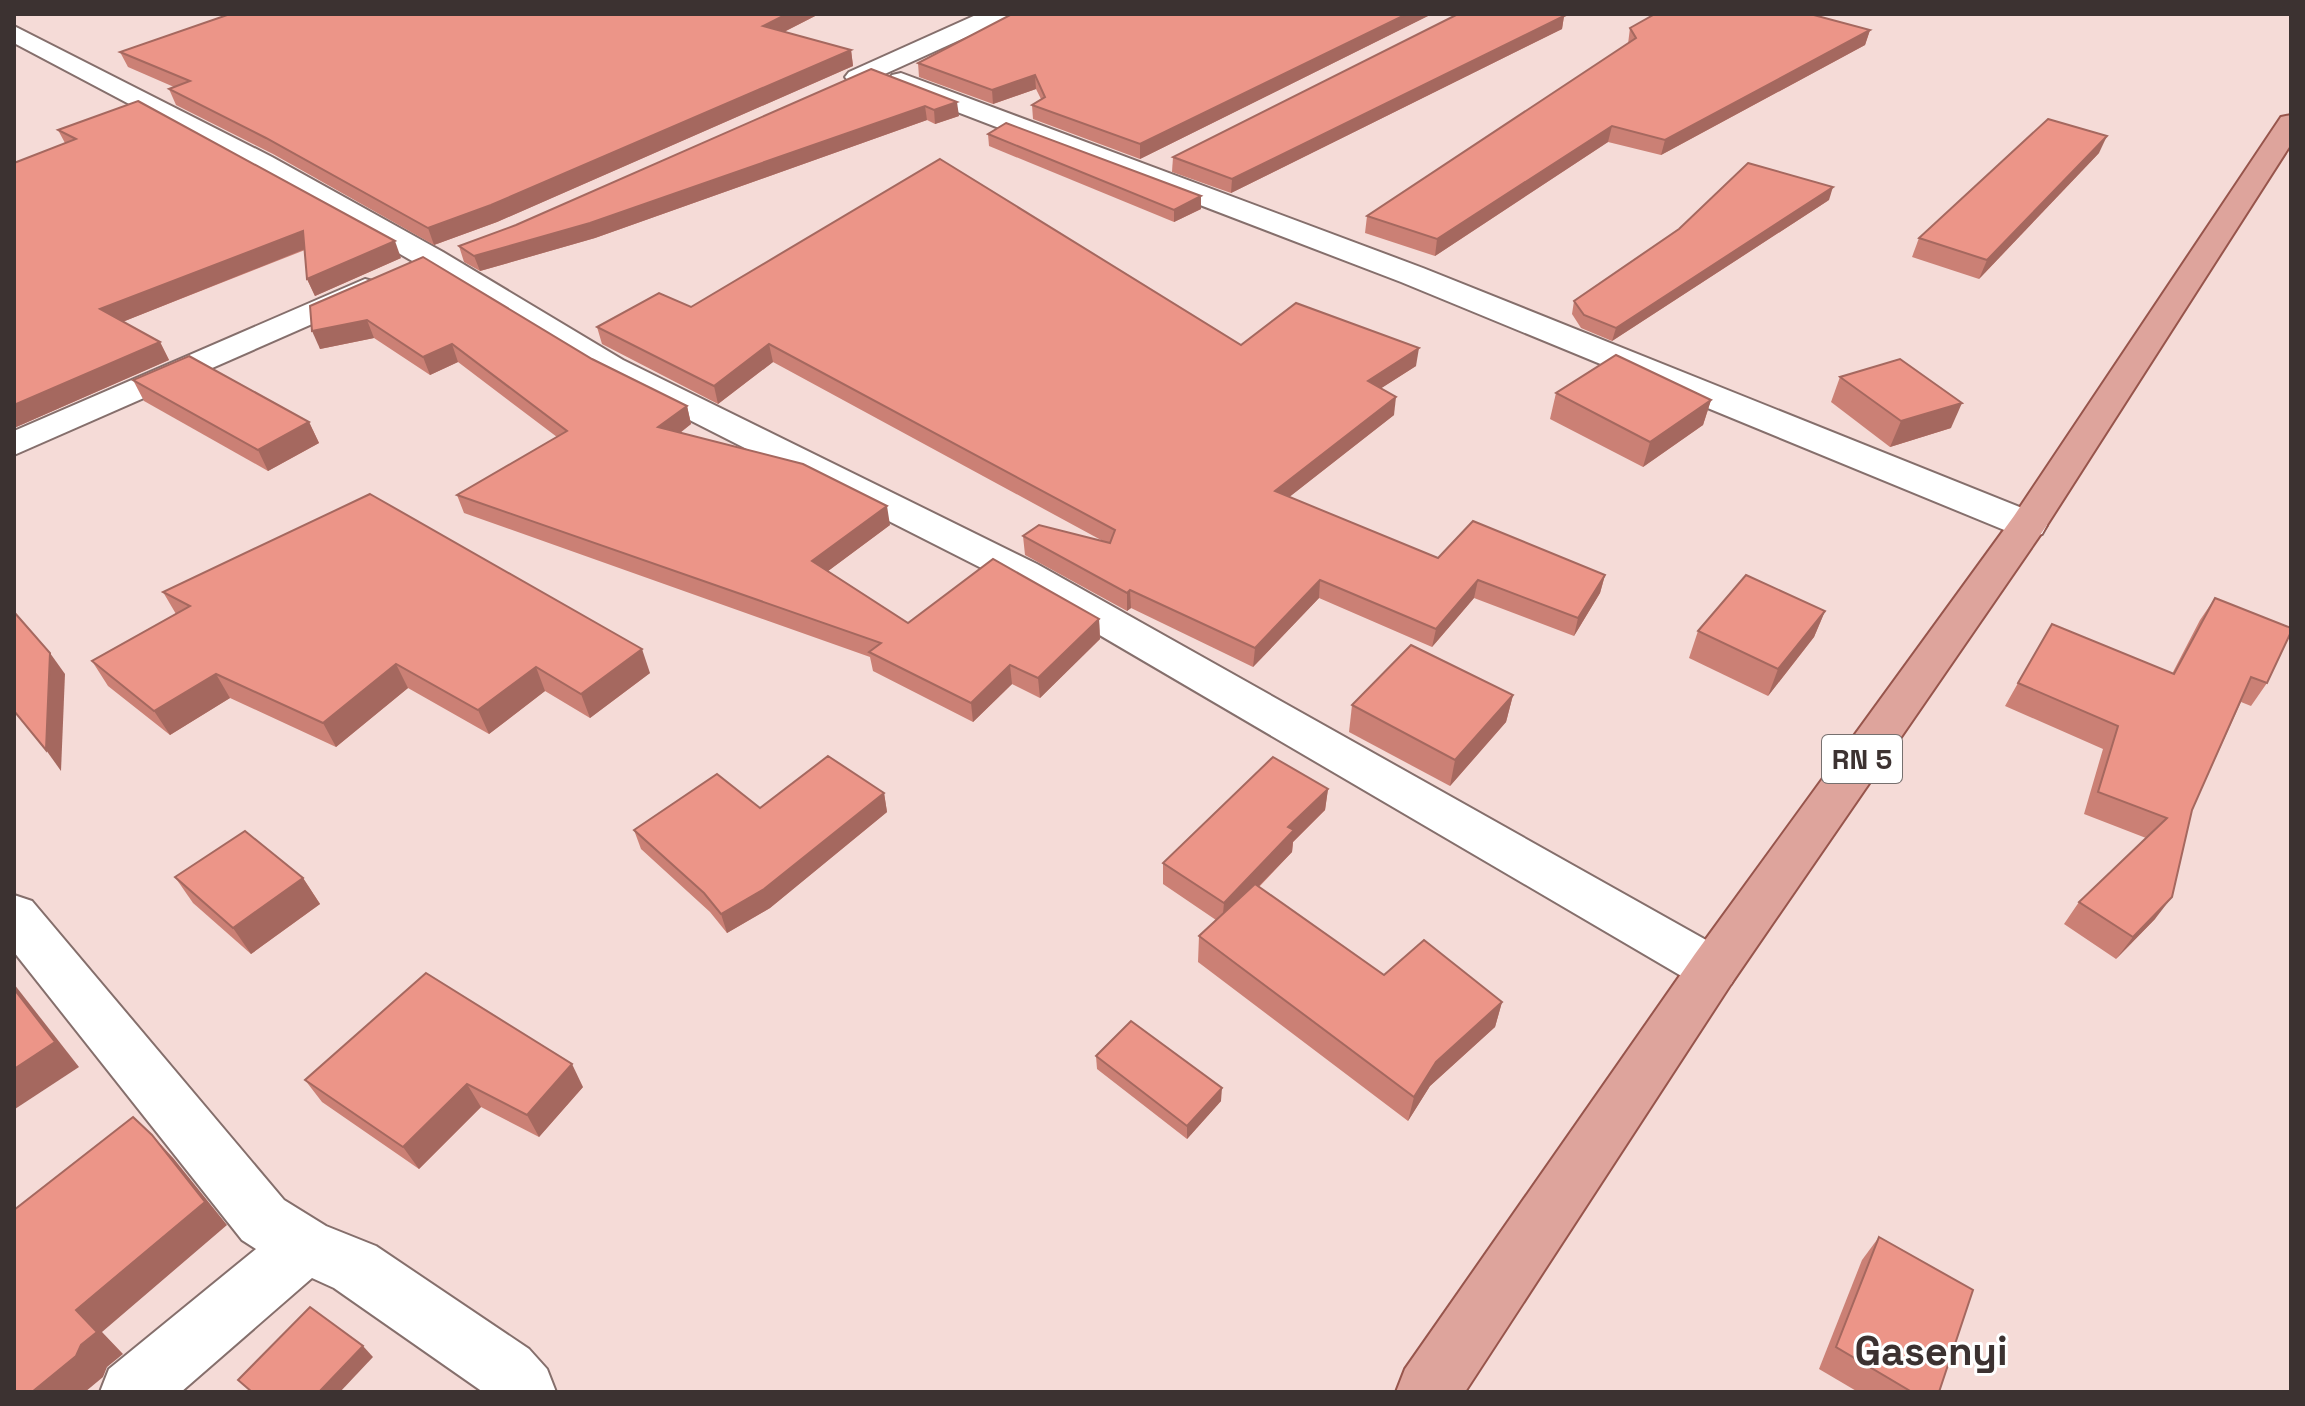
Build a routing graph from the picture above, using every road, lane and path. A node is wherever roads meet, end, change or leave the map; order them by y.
1 (998, 14) edge
2 (14, 33) edge
3 (872, 71) junction
4 (830, 90) edge
5 (2291, 123) edge
6 (445, 254) junction
7 (14, 444) edge
8 (2028, 525) junction
9 (14, 915) edge
10 (1713, 969) junction
11 (305, 1246) junction
12 (132, 1392) edge
13 (524, 1392) edge
14 (1428, 1392) edge

1 - 3 street
2 - 6 street
3 - 4 street
3 - 8 street
5 - 8 main road, RN 5
6 - 7 street
6 - 10 street
8 - 10 main road, RN 5
9 - 11 street
10 - 14 main road, RN 5
11 - 12 street
11 - 13 street

